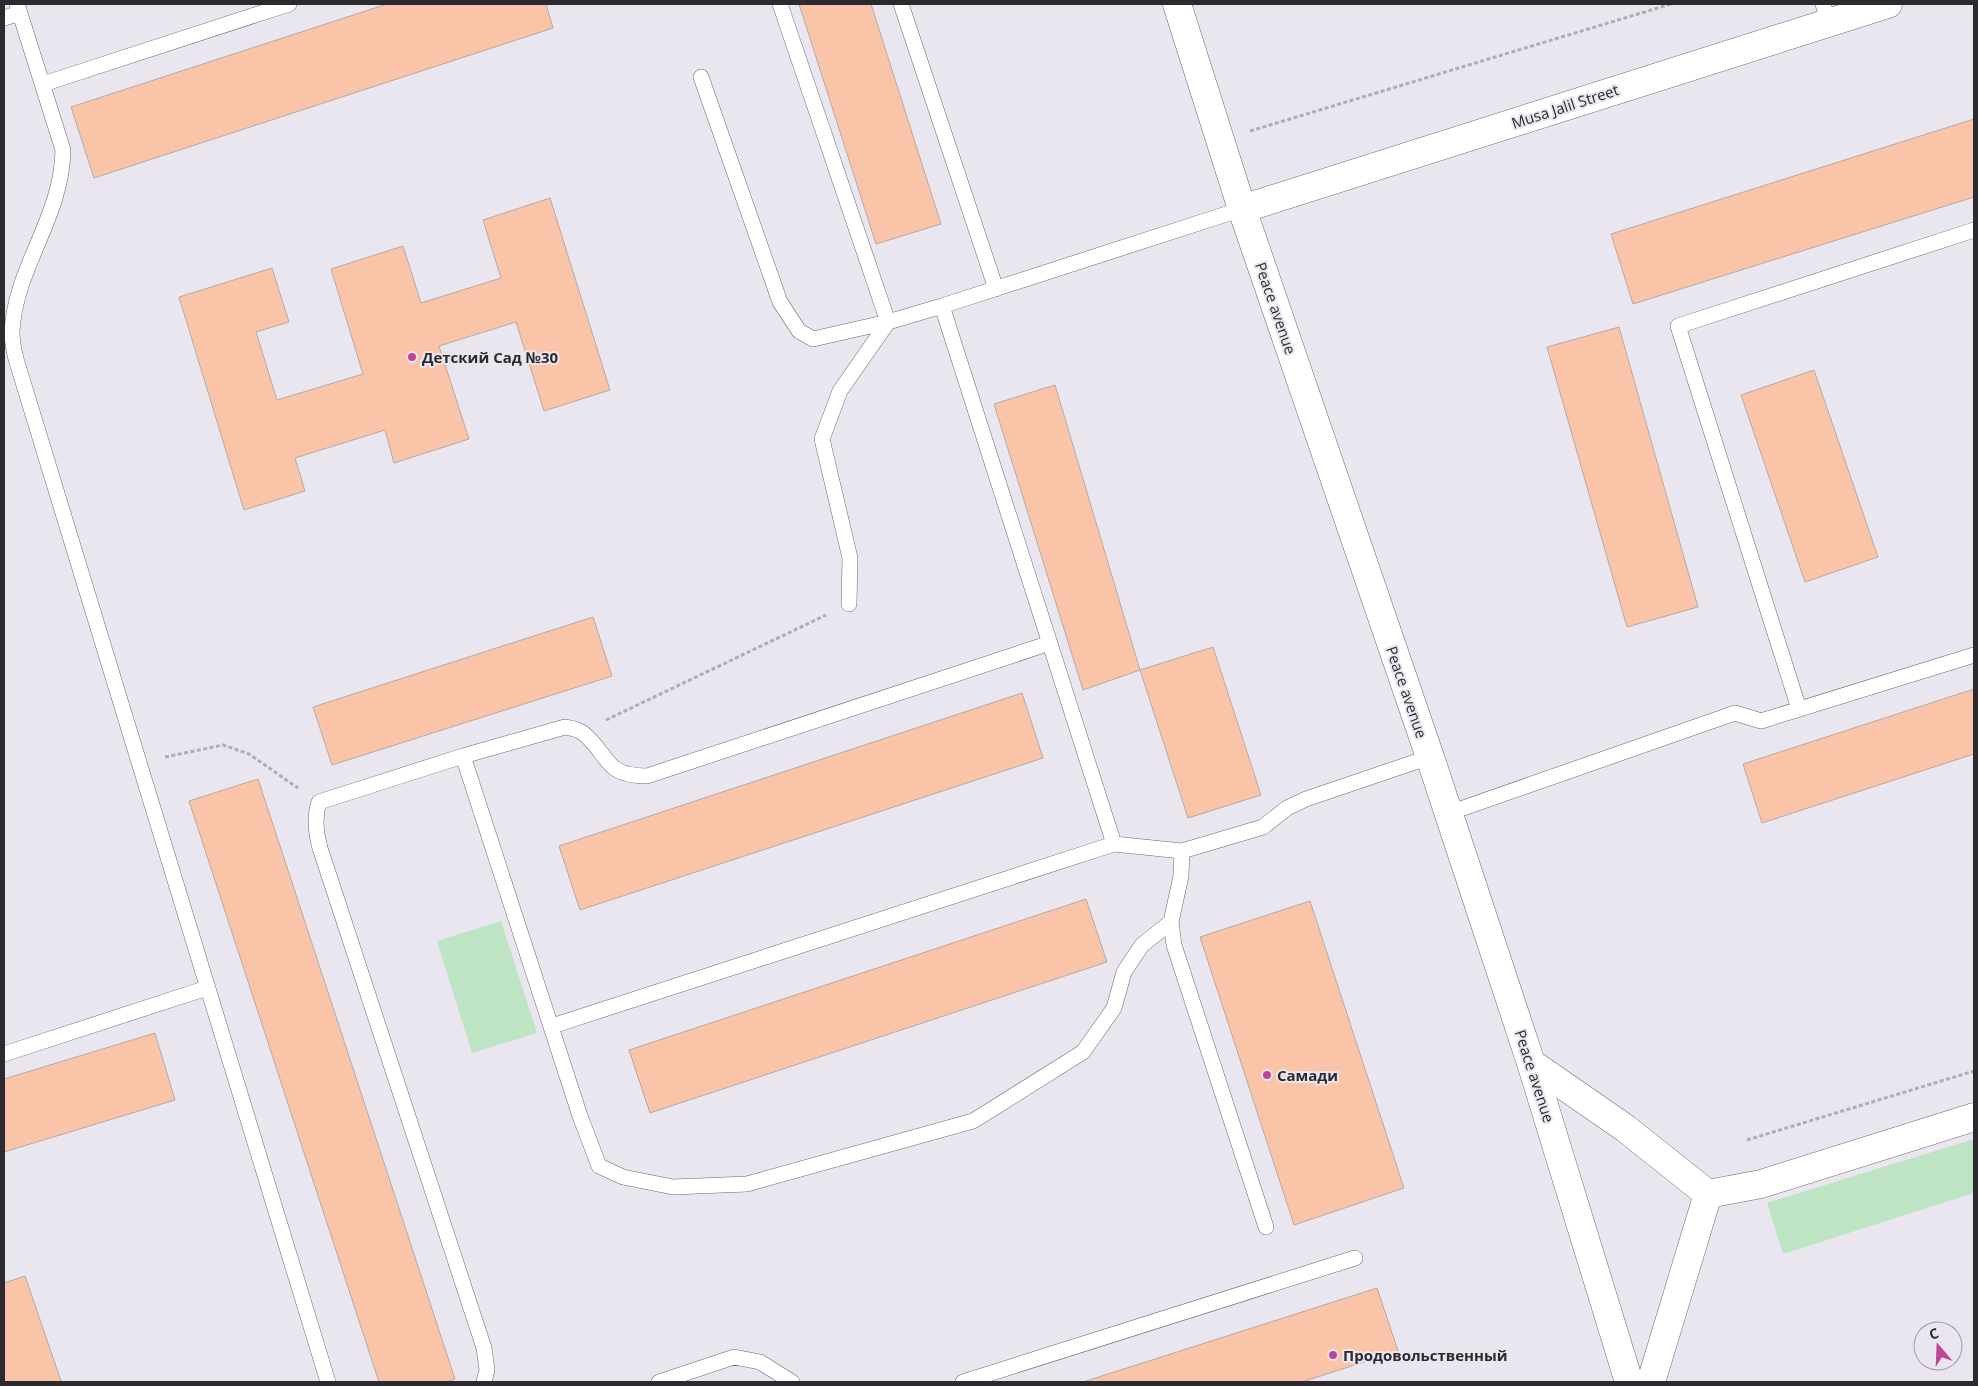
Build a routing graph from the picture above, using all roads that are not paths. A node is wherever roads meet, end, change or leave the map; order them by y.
1 (289, 4) edge
2 (780, 4) edge
3 (901, 4) edge
4 (1178, 4) edge
5 (1888, 4) edge
6 (19, 8) edge
7 (1826, 13) edge
8 (4, 18) edge
9 (701, 77) dead end
10 (43, 84) junction
11 (1242, 209) junction
12 (1974, 230) edge
13 (996, 289) junction
14 (942, 306) junction
15 (888, 322) junction
16 (849, 604) road end
17 (1050, 642) junction
18 (1974, 655) edge
19 (1799, 709) junction
20 (463, 756) junction
21 (1430, 757) junction
22 (1449, 813) junction
23 (1114, 844) junction
24 (1182, 851) junction
25 (1172, 922) junction
26 (207, 988) junction
27 (552, 1026) junction
28 (4, 1054) edge
29 (1531, 1064) junction
30 (1974, 1117) edge
31 (1708, 1194) junction
32 (1266, 1228) dead end
33 (1355, 1258) dead end
34 (328, 1382) edge
35 (484, 1382) edge
36 (659, 1382) edge
37 (792, 1382) edge
38 (963, 1382) edge
39 (1629, 1382) edge
40 (1651, 1382) edge

1 - 10 lane
2 - 15 lane
3 - 13 lane
4 - 11 street, Peace avenue
5 - 7 street, Musa Jalil Street
6 - 8 lane
6 - 10 lane
7 - 11 street, Musa Jalil Street
9 - 15 lane
10 - 26 lane
11 - 13 lane
11 - 21 street, Peace avenue
12 - 19 lane
13 - 14 lane
14 - 15 lane
14 - 17 lane
15 - 16 lane
17 - 20 lane
17 - 23 lane
18 - 19 lane
19 - 22 lane
20 - 27 lane
20 - 35 lane
21 - 22 street, Peace avenue
21 - 24 lane
22 - 29 street, Peace avenue
23 - 24 lane
23 - 27 lane
24 - 25 lane
25 - 27 lane
25 - 32 lane
26 - 28 lane
26 - 34 lane
29 - 31 street
29 - 39 street, Peace avenue
30 - 31 street
31 - 40 street
33 - 38 lane
36 - 37 lane

